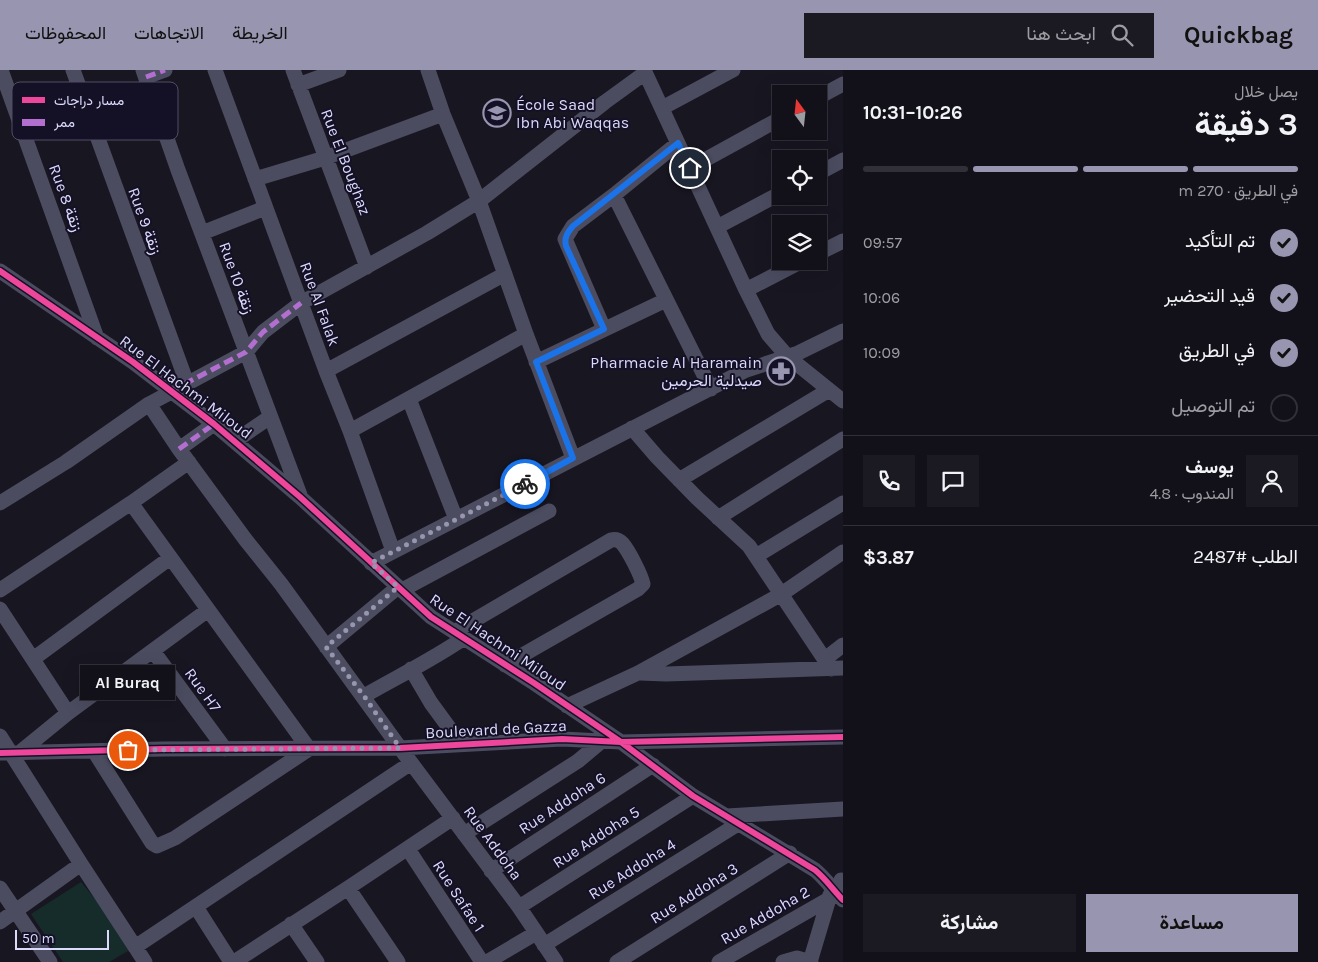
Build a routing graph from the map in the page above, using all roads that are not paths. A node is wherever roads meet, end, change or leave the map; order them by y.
1 (1, 70) edge
2 (73, 70) edge
3 (165, 70) edge
4 (215, 70) edge
5 (293, 70) edge
6 (339, 70) edge
7 (428, 70) edge
8 (733, 70) edge
9 (644, 72) edge
10 (144, 73) edge
11 (77, 82) edge
12 (843, 84) edge
13 (298, 85) junction
14 (828, 92) edge
15 (12, 101) edge
16 (662, 108) junction
17 (443, 114) junction
18 (772, 123) edge
19 (26, 140) edge
20 (98, 140) edge
21 (167, 140) edge
22 (678, 143) junction
23 (326, 158) junction
24 (843, 160) edge
25 (690, 168) junction
26 (827, 169) edge
27 (256, 179) junction
28 (614, 195) junction
29 (772, 198) edge
30 (479, 200) junction
31 (265, 208) junction
32 (717, 227) junction
33 (202, 233) junction
34 (843, 241) edge
35 (827, 249) edge
36 (368, 267) junction
37 (785, 270) edge
38 (0, 271) edge
39 (505, 274) junction
40 (746, 290) junction
41 (666, 300) junction
42 (301, 303) junction
43 (604, 329) junction
44 (843, 332) edge
45 (526, 334) junction
46 (97, 338) junction
47 (246, 352) junction
48 (787, 356) junction
49 (536, 362) junction
50 (326, 371) junction
51 (187, 383) junction
52 (711, 389) junction
53 (829, 390) junction
54 (171, 391) junction
55 (409, 400) junction
56 (843, 401) edge
57 (149, 404) junction
58 (270, 417) junction
59 (214, 424) junction
60 (632, 428) junction
61 (350, 431) junction
62 (843, 439) edge
63 (235, 441) junction
64 (179, 449) junction
65 (573, 458) junction
66 (189, 462) junction
67 (679, 480) junction
68 (300, 497) junction
69 (0, 503) edge
70 (131, 503) junction
71 (843, 503) edge
72 (549, 511) dead end
73 (718, 518) junction
74 (456, 519) junction
75 (393, 551) junction
76 (843, 552) edge
77 (756, 556) junction
78 (170, 558) junction
79 (371, 563) junction
80 (400, 588) junction
81 (0, 590) edge
82 (780, 594) junction
83 (0, 609) edge
84 (208, 610) junction
85 (459, 635) junction
86 (843, 645) edge
87 (326, 647) junction
88 (153, 651) junction
89 (33, 660) junction
90 (505, 665) junction
91 (833, 665) edge
92 (411, 669) junction
93 (638, 673) junction
94 (364, 696) junction
95 (567, 706) junction
96 (68, 713) junction
97 (0, 736) edge
98 (843, 737) edge
99 (603, 740) junction
100 (621, 742) junction
101 (460, 744) junction
102 (400, 748) junction
103 (225, 749) junction
104 (309, 750) junction
105 (94, 751) junction
106 (10, 753) edge
107 (411, 763) junction
108 (653, 765) junction
109 (693, 796) junction
110 (843, 809) edge
111 (453, 818) junction
112 (733, 820) junction
113 (464, 834) junction
114 (408, 849) junction
115 (790, 853) junction
116 (81, 864) junction
117 (491, 871) junction
118 (0, 888) edge
119 (348, 888) junction
120 (838, 888) edge
121 (196, 907) junction
122 (519, 907) junction
123 (16, 911) junction
124 (0, 922) edge
125 (291, 924) junction
126 (540, 939) junction
127 (135, 947) junction
128 (50, 962) edge
129 (145, 962) edge
130 (233, 962) edge
131 (317, 962) edge
132 (398, 962) edge
133 (482, 962) edge
134 (487, 962) edge
135 (556, 962) edge
136 (617, 962) edge
137 (719, 962) edge
138 (783, 962) edge
139 (810, 962) edge

1 - 15 street, Rue 8 زنقة
2 - 11 street, Rue 9 زنقة
3 - 10 street
4 - 27 street, Rue Al Falak
5 - 13 street, Rue El Boughaz
6 - 13 street
7 - 17 street
8 - 16 street
9 - 16 street
9 - 30 street
12 - 14 street
13 - 23 street, Rue El Boughaz
16 - 22 street
17 - 23 street
17 - 30 street
18 - 25 street
19 - 46 street, Rue 8 زنقة
20 - 51 street, Rue 9 زنقة
21 - 33 street, Rue 10 زنقة
22 - 25 street
22 - 28 street
23 - 27 street
23 - 36 street, Rue El Boughaz
24 - 26 street
25 - 32 street
27 - 31 street, Rue Al Falak
28 - 41 street
28 - 43 street
29 - 32 street
30 - 36 street
30 - 39 street
31 - 33 street
31 - 42 street, Rue Al Falak
32 - 40 street
33 - 47 street, Rue 10 زنقة
34 - 35 street
36 - 42 street
37 - 40 street
38 - 46 street, Rue El Hachmi Miloud
39 - 45 street
39 - 50 street
40 - 48 street
41 - 43 street
41 - 52 street
42 - 47 street
42 - 50 street, Rue Al Falak
43 - 49 street
44 - 48 street
45 - 49 street
45 - 55 street
46 - 54 street, Rue El Hachmi Miloud
47 - 51 street
47 - 58 street, Rue 10 زنقة
48 - 52 street
48 - 53 street
49 - 65 street
50 - 61 street, Rue Al Falak
51 - 54 street
52 - 60 street
53 - 56 street
53 - 67 street
54 - 57 street
54 - 59 street, Rue El Hachmi Miloud
55 - 61 street
55 - 74 street
57 - 64 street, Rue Addoha
57 - 69 street
58 - 63 street
58 - 68 street, Rue 10 زنقة
59 - 63 street, Rue El Hachmi Miloud
59 - 64 street
60 - 65 street
60 - 67 street
61 - 75 street, Rue Al Falak
62 - 73 street
63 - 68 street, Rue El Hachmi Miloud
64 - 66 street, Rue Addoha
65 - 74 street
66 - 70 street
66 - 87 street, Rue Addoha
67 - 73 street
68 - 79 street, Rue El Hachmi Miloud
70 - 78 street
70 - 81 street
71 - 77 street
72 - 80 street
73 - 77 street
74 - 75 street
75 - 79 street
76 - 82 street
77 - 82 street
78 - 84 street
78 - 89 street
79 - 80 street, Rue El Hachmi Miloud
80 - 85 street, Rue El Hachmi Miloud
80 - 87 street
82 - 91 street
82 - 93 street
83 - 89 street
84 - 88 street
84 - 104 street
85 - 90 street, Rue El Hachmi Miloud
85 - 90 street
85 - 92 street
86 - 91 street
87 - 94 street, Rue Addoha
88 - 96 street
88 - 103 street, Rue H7
89 - 96 street
90 - 95 street, Rue El Hachmi Miloud
91 - 93 street
92 - 94 street
92 - 101 street
93 - 95 street
94 - 102 street, Rue Addoha
95 - 100 street, Rue El Hachmi Miloud
96 - 106 street
97 - 106 street
98 - 100 street, Boulevard de Gazza
99 - 100 street, Boulevard de Gazza
99 - 101 street, Boulevard de Gazza
99 - 113 street
100 - 108 street, Rue El Hachmi Miloud
101 - 102 street, Boulevard de Gazza
102 - 104 street, Boulevard de Gazza
102 - 107 street, Rue Addoha
103 - 104 street, Boulevard de Gazza
103 - 105 street, Boulevard de Gazza
104 - 105 street
105 - 106 street, Boulevard de Gazza
106 - 116 street
107 - 111 street, Rue Addoha
107 - 121 street
108 - 109 street, Rue El Hachmi Miloud
108 - 117 street, Rue Addoha 6
109 - 112 street, Rue El Hachmi Miloud
109 - 122 street, Rue Addoha 5
110 - 112 street
111 - 113 street, Rue Addoha
111 - 114 street
112 - 115 street, Rue El Hachmi Miloud
112 - 126 street, Rue Addoha 4
113 - 117 street, Rue Addoha
114 - 119 street
114 - 133 street, Rue Safae 1
115 - 120 street, Rue El Hachmi Miloud
115 - 136 street, Rue Addoha 3
116 - 123 street
116 - 127 street
117 - 122 street, Rue Addoha
118 - 123 street
119 - 125 street
119 - 132 street
120 - 137 street, Rue Addoha 2
120 - 139 street
121 - 127 street
121 - 130 street
122 - 126 street, Rue Addoha
123 - 124 street
123 - 128 street
125 - 130 street
125 - 131 street
126 - 134 street, Rue Addoha 4
126 - 135 street, Rue Addoha
127 - 129 street
138 - 139 street

